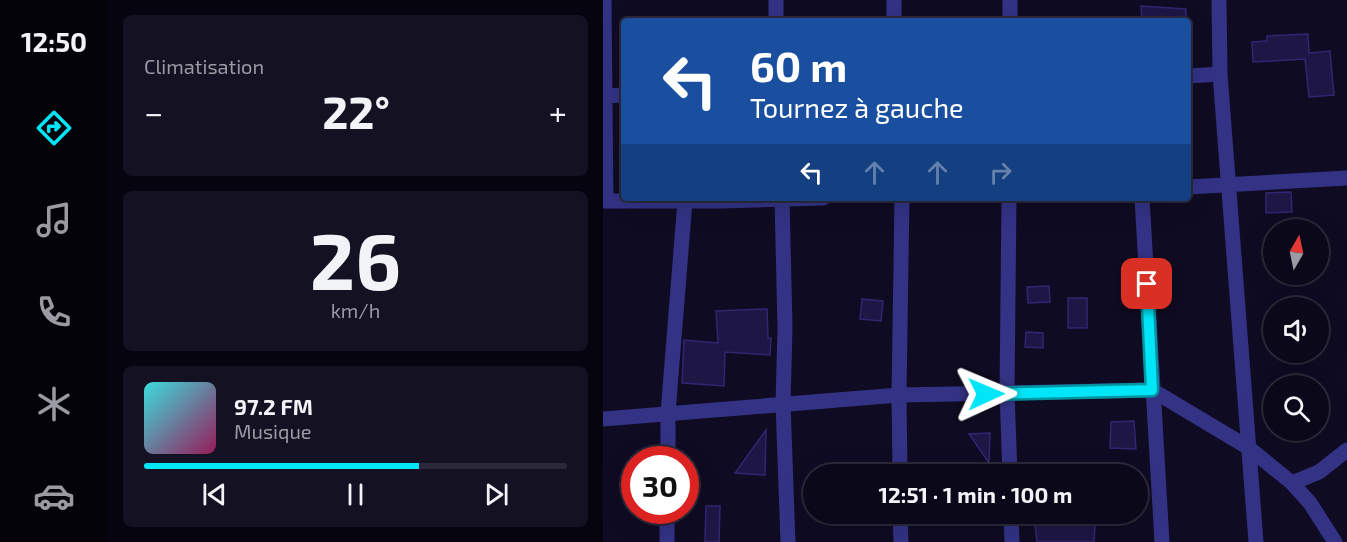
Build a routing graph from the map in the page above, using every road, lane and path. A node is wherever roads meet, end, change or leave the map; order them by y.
1 (604, 0) edge
2 (776, 0) edge
3 (894, 0) edge
4 (1010, 0) edge
5 (1219, 0) edge
6 (777, 18) edge
7 (894, 18) edge
8 (1010, 18) edge
9 (1220, 74) junction
10 (1191, 76) edge
11 (621, 95) edge
12 (604, 96) edge
13 (1347, 178) edge
14 (1230, 184) junction
15 (1191, 187) edge
16 (605, 201) edge
17 (685, 201) joint
18 (783, 201) edge
19 (902, 201) edge
20 (1009, 201) edge
21 (1143, 201) edge
22 (1152, 390) junction
23 (1007, 393) junction
24 (899, 395) junction
25 (783, 403) junction
26 (668, 413) junction
27 (603, 419) edge
28 (668, 446) edge
29 (1249, 448) junction
30 (1347, 450) edge
31 (900, 464) edge
32 (1010, 464) edge
33 (1292, 483) junction
34 (667, 524) edge
35 (900, 524) edge
36 (1011, 524) edge
37 (667, 542) edge
38 (788, 542) edge
39 (901, 542) edge
40 (1012, 542) edge
41 (1162, 542) edge
42 (1256, 542) edge
43 (1335, 542) edge

1 - 12 street
2 - 6 street
3 - 7 street
4 - 8 street
5 - 9 street
9 - 10 street
9 - 14 street
11 - 12 street
12 - 16 street
13 - 14 street
14 - 15 street
14 - 29 street
16 - 17 street
17 - 26 street
18 - 25 street
19 - 24 street
20 - 23 street
21 - 22 street
22 - 23 street
22 - 29 street
22 - 41 street
23 - 24 street
23 - 32 street
24 - 25 street
24 - 31 street
25 - 26 street
25 - 38 street
26 - 27 street
26 - 28 street
29 - 33 street
29 - 42 street
30 - 33 street
33 - 43 street
34 - 37 street
35 - 39 street
36 - 40 street

